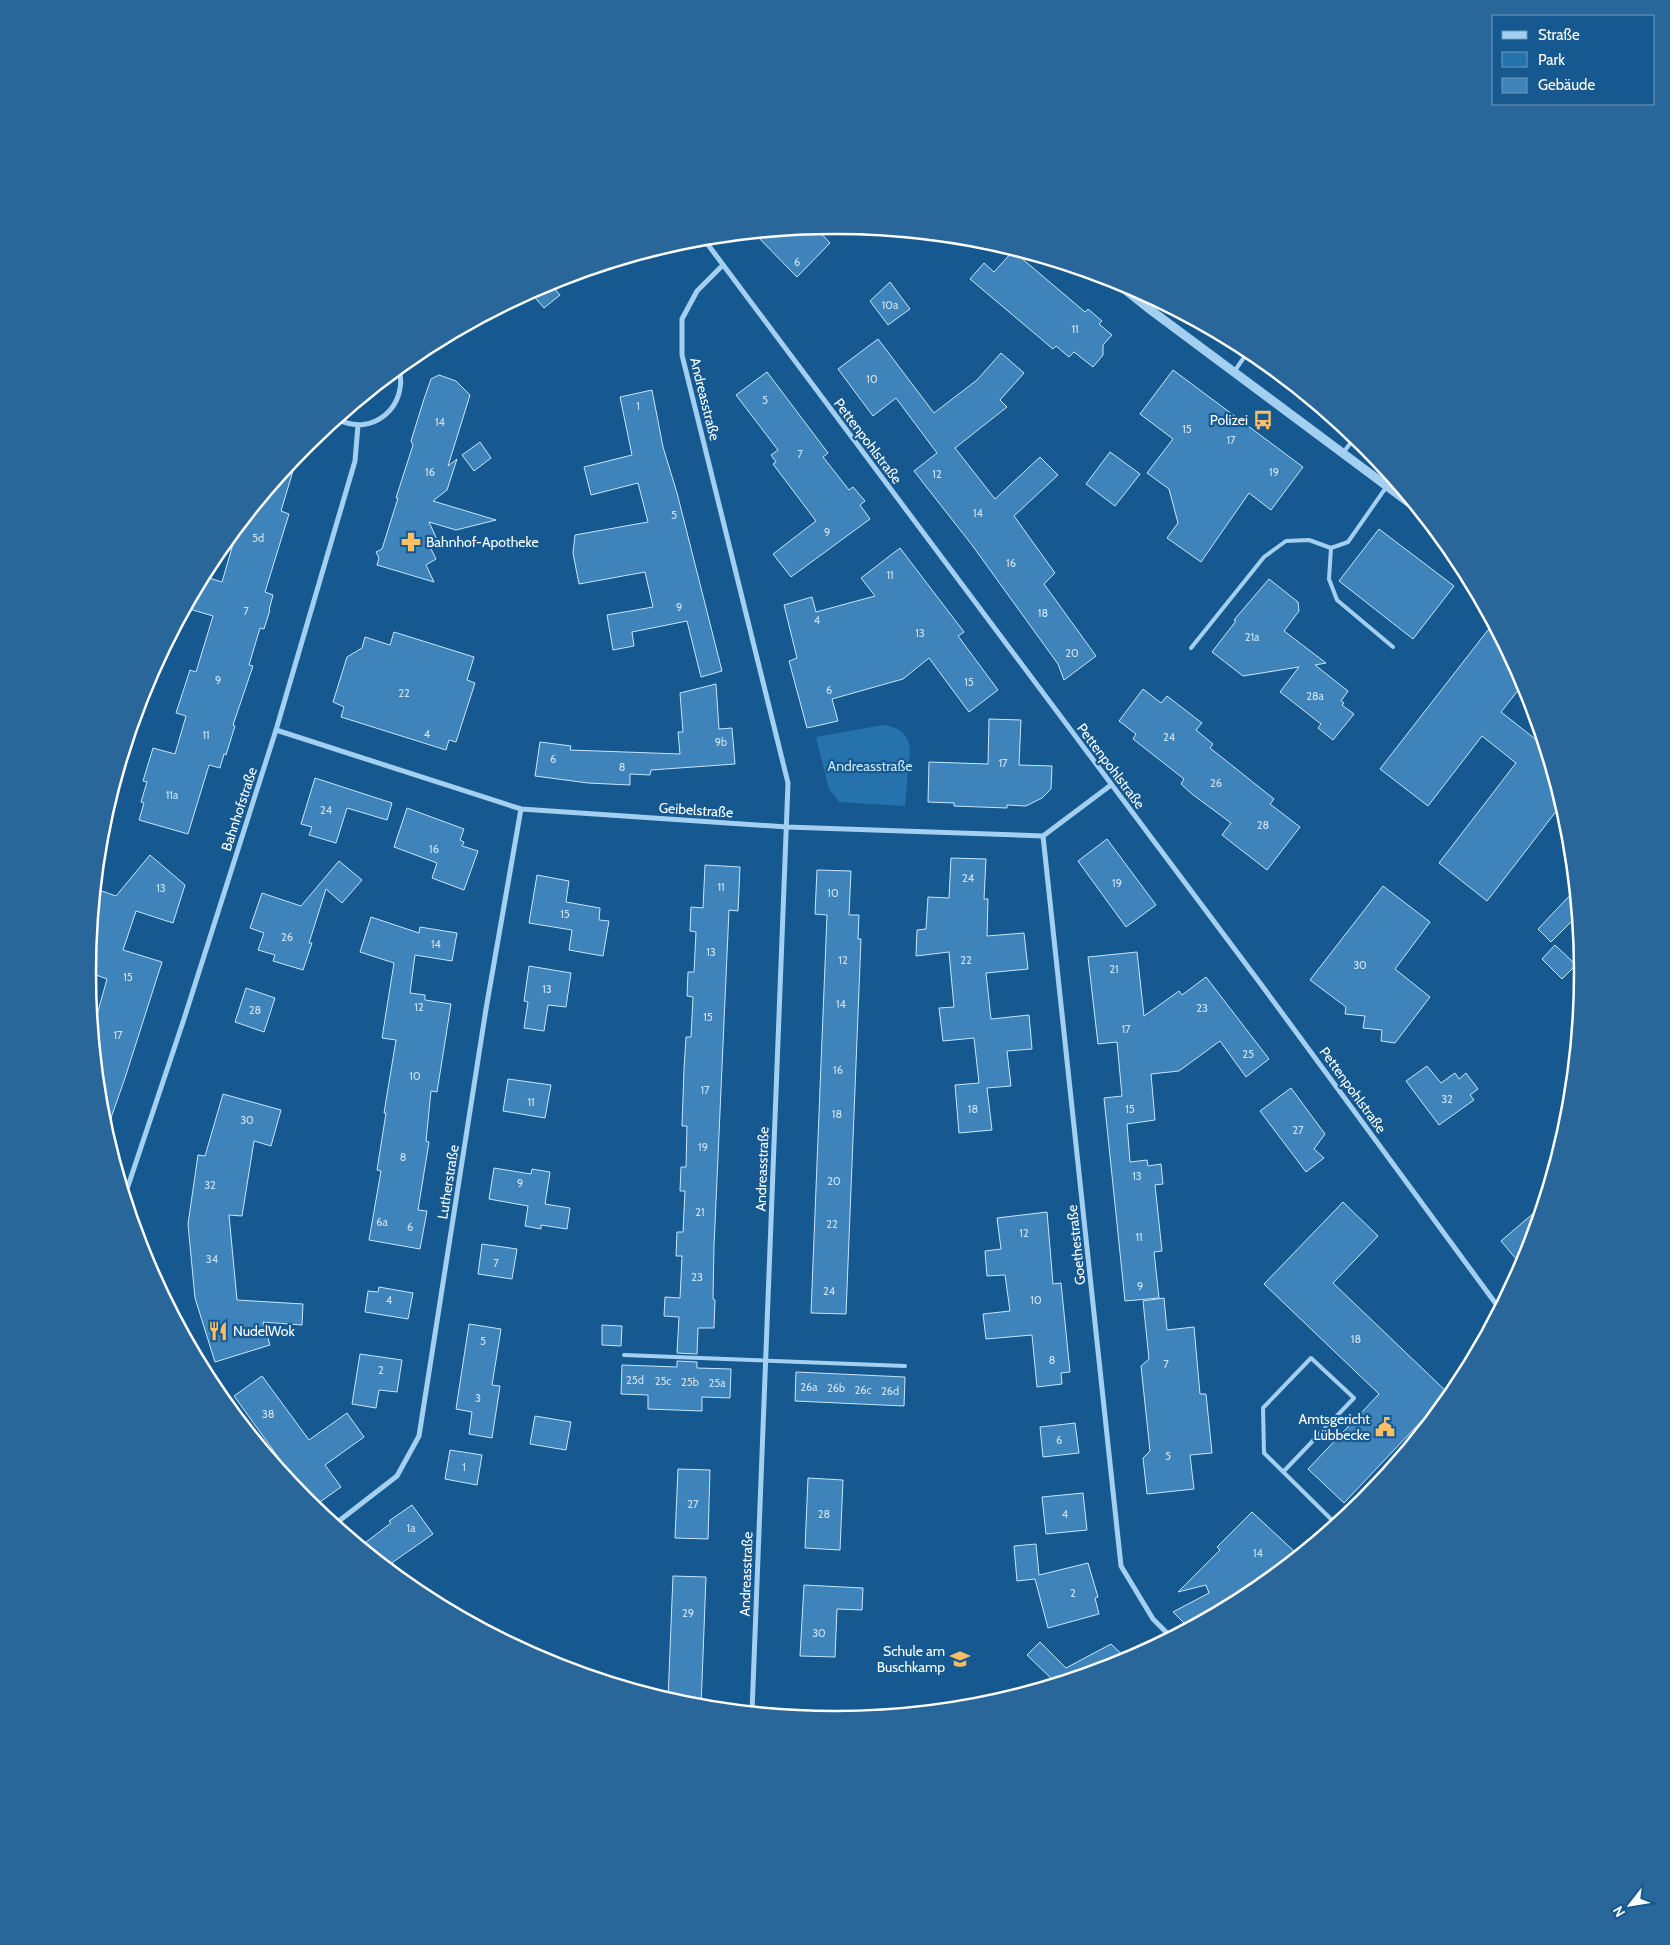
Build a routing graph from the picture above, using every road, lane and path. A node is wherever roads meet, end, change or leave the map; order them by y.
1 (709, 245) edge
2 (724, 265) junction
3 (1136, 298) edge
4 (1244, 357) edge
5 (1234, 372) junction
6 (400, 376) edge
7 (343, 422) edge
8 (358, 425) junction
9 (1350, 444) edge
10 (1343, 453) junction
11 (1387, 486) junction
12 (1396, 493) edge
13 (1331, 548) junction
14 (1393, 647) dead end
15 (1192, 648) dead end
16 (276, 730) junction
17 (1111, 785) junction
18 (521, 809) junction
19 (787, 827) junction
20 (1043, 836) junction
21 (129, 1189) edge
22 (1496, 1303) edge
23 (624, 1356) dead end
24 (766, 1361) junction
25 (905, 1366) dead end
26 (1284, 1471) junction
27 (1331, 1519) edge
28 (340, 1520) edge
29 (1167, 1633) edge
30 (752, 1706) edge

1 - 2 street, Pettenpohlstraße
2 - 17 street, Pettenpohlstraße
2 - 19 street, Andreasstraße
3 - 5 street
4 - 5 lane
5 - 10 street
6 - 8 street
7 - 8 street
8 - 16 street, Bahnhofstraße
9 - 10 lane
10 - 11 street
11 - 12 street
11 - 13 lane
13 - 14 lane
13 - 15 lane
16 - 18 street, Geibelstraße
16 - 21 street, Bahnhofstraße
17 - 20 street
17 - 22 street, Pettenpohlstraße
18 - 19 street, Geibelstraße
18 - 28 street, Lutherstraße
19 - 20 street, Geibelstraße
19 - 24 street, Andreasstraße
20 - 29 street, Goethestraße
23 - 24 lane
24 - 25 lane
24 - 30 street, Andreasstraße
26 - 26 lane
26 - 27 lane

